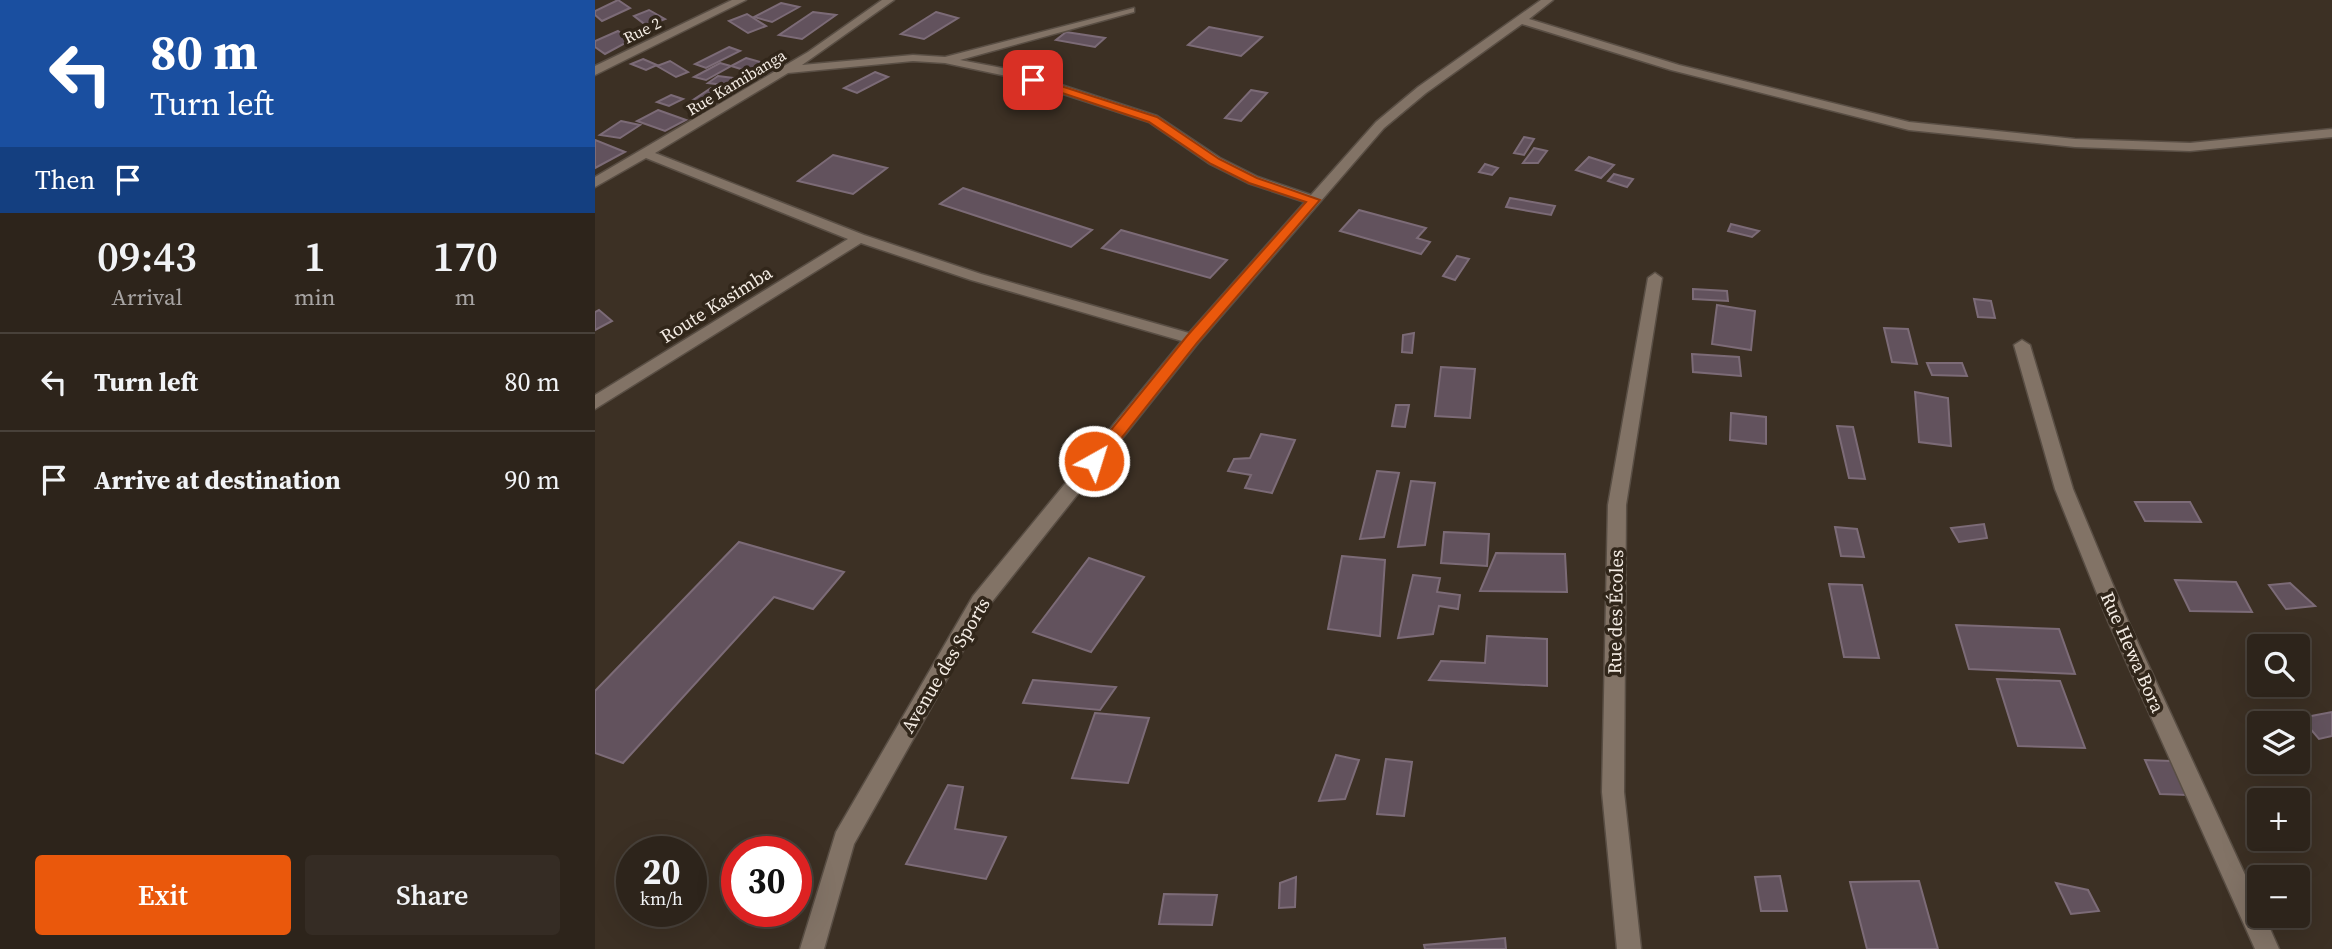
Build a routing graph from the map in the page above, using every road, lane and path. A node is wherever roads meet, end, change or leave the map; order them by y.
1 (741, 0) edge
2 (889, 0) edge
3 (1548, 0) edge
4 (1130, 10) dead end
5 (1519, 19) junction
6 (945, 60) junction
7 (595, 71) edge
8 (786, 71) junction
9 (2332, 133) edge
10 (647, 154) junction
11 (595, 183) edge
12 (1314, 200) junction
13 (859, 239) junction
14 (1655, 278) dead end
15 (1192, 339) junction
16 (2022, 345) dead end
17 (595, 403) edge
18 (812, 949) edge
19 (1629, 949) edge
20 (2267, 949) edge

1 - 7 street, Rue 2
2 - 8 street, Rue Kamibanga
3 - 5 street, Avenue des Sports
4 - 6 street
5 - 9 street
5 - 12 street, Avenue des Sports
6 - 8 street
6 - 12 street
8 - 10 street, Rue Kamibanga
10 - 11 street, Rue Kamibanga
10 - 13 street
12 - 15 street, Avenue des Sports
13 - 15 street
13 - 17 street, Route Kasimba
14 - 19 street, Rue des Écoles
15 - 18 street, Avenue des Sports
16 - 20 street, Rue Hewa Bora

